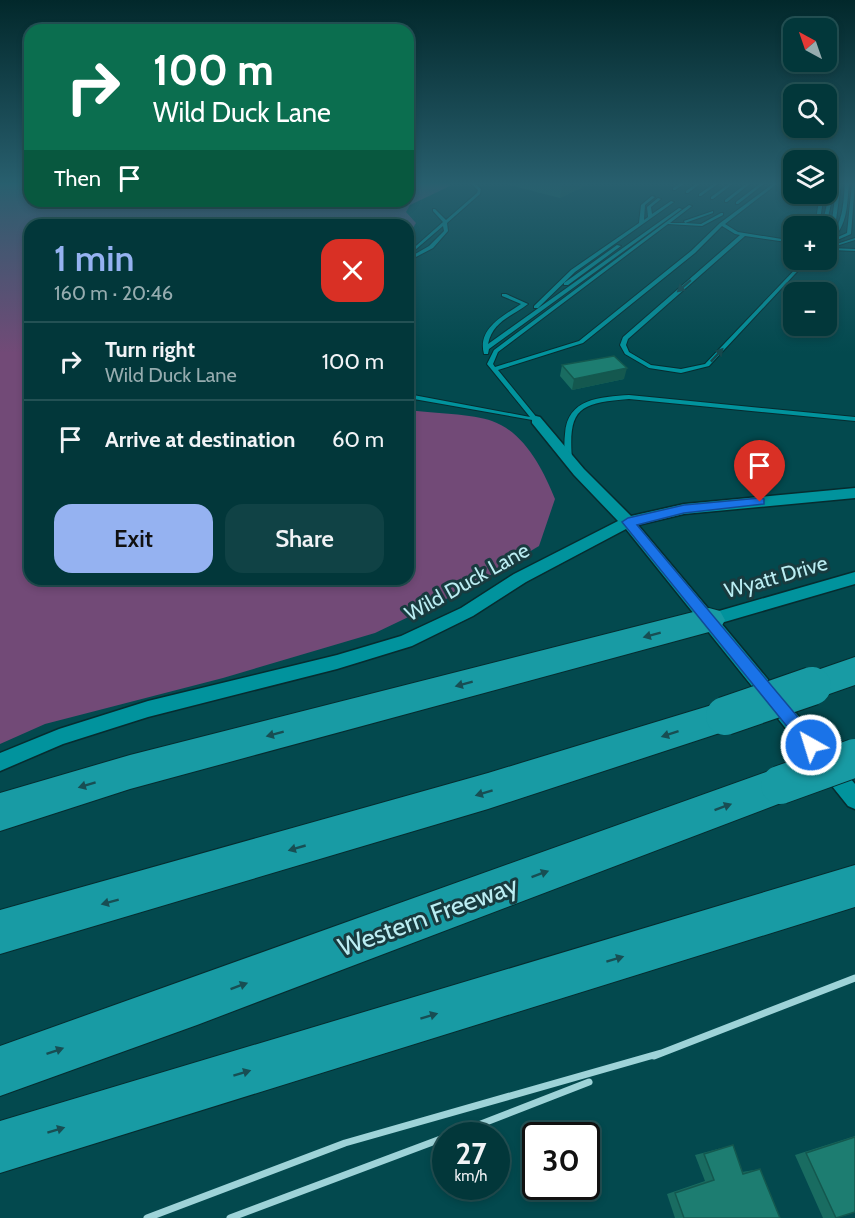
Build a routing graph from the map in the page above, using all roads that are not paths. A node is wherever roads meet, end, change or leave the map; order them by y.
1 (426, 240) edge
2 (438, 240) edge
3 (618, 240) edge
4 (633, 240) edge
5 (636, 240) edge
6 (648, 240) edge
7 (706, 240) edge
8 (737, 240) edge
9 (837, 247) edge
10 (855, 250) edge
11 (414, 251) edge
12 (414, 254) edge
13 (797, 270) edge
14 (504, 295) dead end
15 (548, 296) junction
16 (485, 346) junction
17 (492, 366) junction
18 (414, 397) edge
19 (854, 417) edge
20 (536, 420) junction
21 (569, 460) junction
22 (855, 493) edge
23 (628, 522) junction
24 (855, 578) edge
25 (709, 620) junction
26 (855, 671) edge
27 (855, 758) edge
28 (0, 762) edge
29 (855, 799) edge
30 (0, 812) edge
31 (855, 886) edge
32 (0, 932) edge
33 (0, 1071) edge
34 (0, 1147) edge

1 - 11 lane
2 - 12 lane
3 - 15 lane
4 - 15 lane
5 - 16 lane
6 - 17 lane
7 - 17 lane
8 -> 13 lane
9 - 10 lane
14 - 16 lane
15 - 16 lane
16 - 17 lane
17 - 20 lane
18 - 20 lane
19 - 21 lane
20 - 21 street
21 - 23 street
22 - 23 street, Wild Duck Lane
23 - 25 street
23 - 28 street, Wild Duck Lane
24 - 25 street, Wyatt Drive
25 - 29 street
25 -> 30 highway
26 -> 32 highway, bridge
33 -> 27 highway, Western Freeway, bridge
34 -> 31 highway

